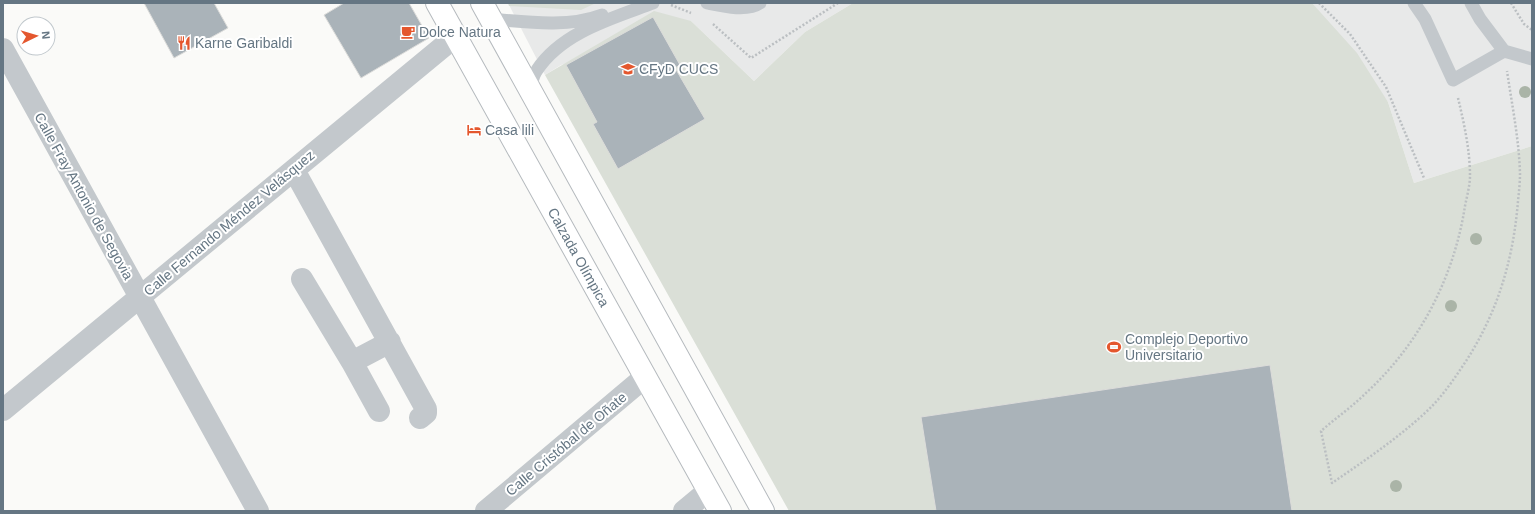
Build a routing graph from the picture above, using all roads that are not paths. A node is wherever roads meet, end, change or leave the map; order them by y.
1 (437, 3) edge
2 (635, 3) edge
3 (653, 3) edge
4 (707, 3) edge
5 (760, 3) edge
6 (1414, 3) edge
7 (1471, 3) edge
8 (486, 11) edge
9 (456, 36) junction
10 (3, 49) edge
11 (1504, 51) junction
12 (1532, 59) edge
13 (529, 90) junction
14 (294, 170) junction
15 (302, 279) dead end
16 (140, 298) junction
17 (390, 342) junction
18 (352, 362) junction
19 (645, 377) junction
20 (3, 410) edge
21 (379, 411) dead end
22 (420, 418) dead end
23 (708, 490) junction
24 (258, 511) edge
25 (486, 511) edge
26 (684, 511) edge
27 (720, 511) edge
28 (763, 511) edge

1 - 9 main road, Calzada Olímpica
2 - 8 lane
3 - 13 lane
4 - 5 lane
6 - 11 lane
7 - 11 lane
8 - 13 main road
9 - 14 street, Calle Fernando Méndez Velásquez
9 - 19 main road, Calzada Olímpica
10 - 16 street, Calle Fray Antonio de Segovia
11 - 12 lane
13 - 28 main road
14 - 16 street, Calle Fernando Méndez Velásquez
14 - 17 street
15 - 18 street
16 - 20 street, Calle Fernando Méndez Velásquez
16 - 24 street, Calle Fray Antonio de Segovia
17 - 18 street
17 - 22 street
18 - 21 street
19 - 23 main road, Calzada Olímpica
19 - 25 street, Calle Cristóbal de Oñate
23 - 26 street
23 - 27 main road, Calzada Olímpica

